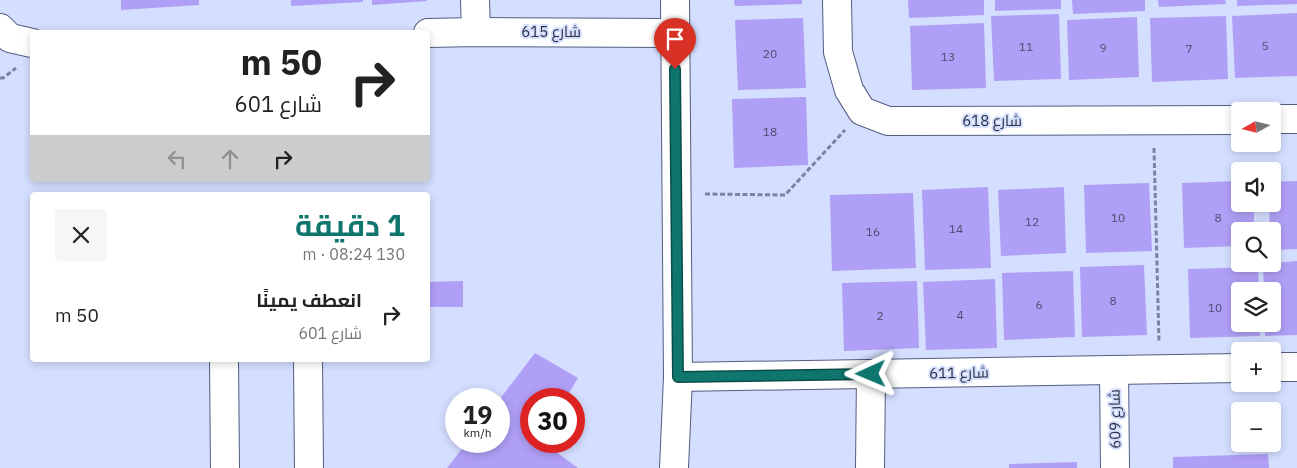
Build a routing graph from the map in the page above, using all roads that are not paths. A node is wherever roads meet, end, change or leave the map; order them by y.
1 (475, 0) edge
2 (675, 0) edge
3 (837, 0) edge
4 (0, 28) edge
5 (476, 32) junction
6 (430, 33) edge
7 (675, 33) junction
8 (30, 43) edge
9 (1297, 119) edge
10 (1231, 120) edge
11 (1281, 120) edge
12 (224, 362) edge
13 (308, 362) edge
14 (1281, 367) edge
15 (1297, 367) edge
16 (1231, 368) edge
17 (1114, 370) junction
18 (871, 374) junction
19 (678, 377) junction
20 (225, 468) edge
21 (309, 468) edge
22 (674, 468) edge
23 (870, 468) edge
24 (1115, 468) edge

1 - 5 street
2 - 7 street
3 - 10 street, شارع 618
4 - 8 street
5 - 6 street, شارع 615
5 - 7 street, شارع 615
7 - 19 street
9 - 11 street
12 - 20 street
13 - 21 street
14 - 15 street
16 - 17 street, شارع 611
17 - 18 street, شارع 611
17 - 24 street, شارع 609
18 - 19 street, شارع 611
18 - 23 street
19 - 22 street

